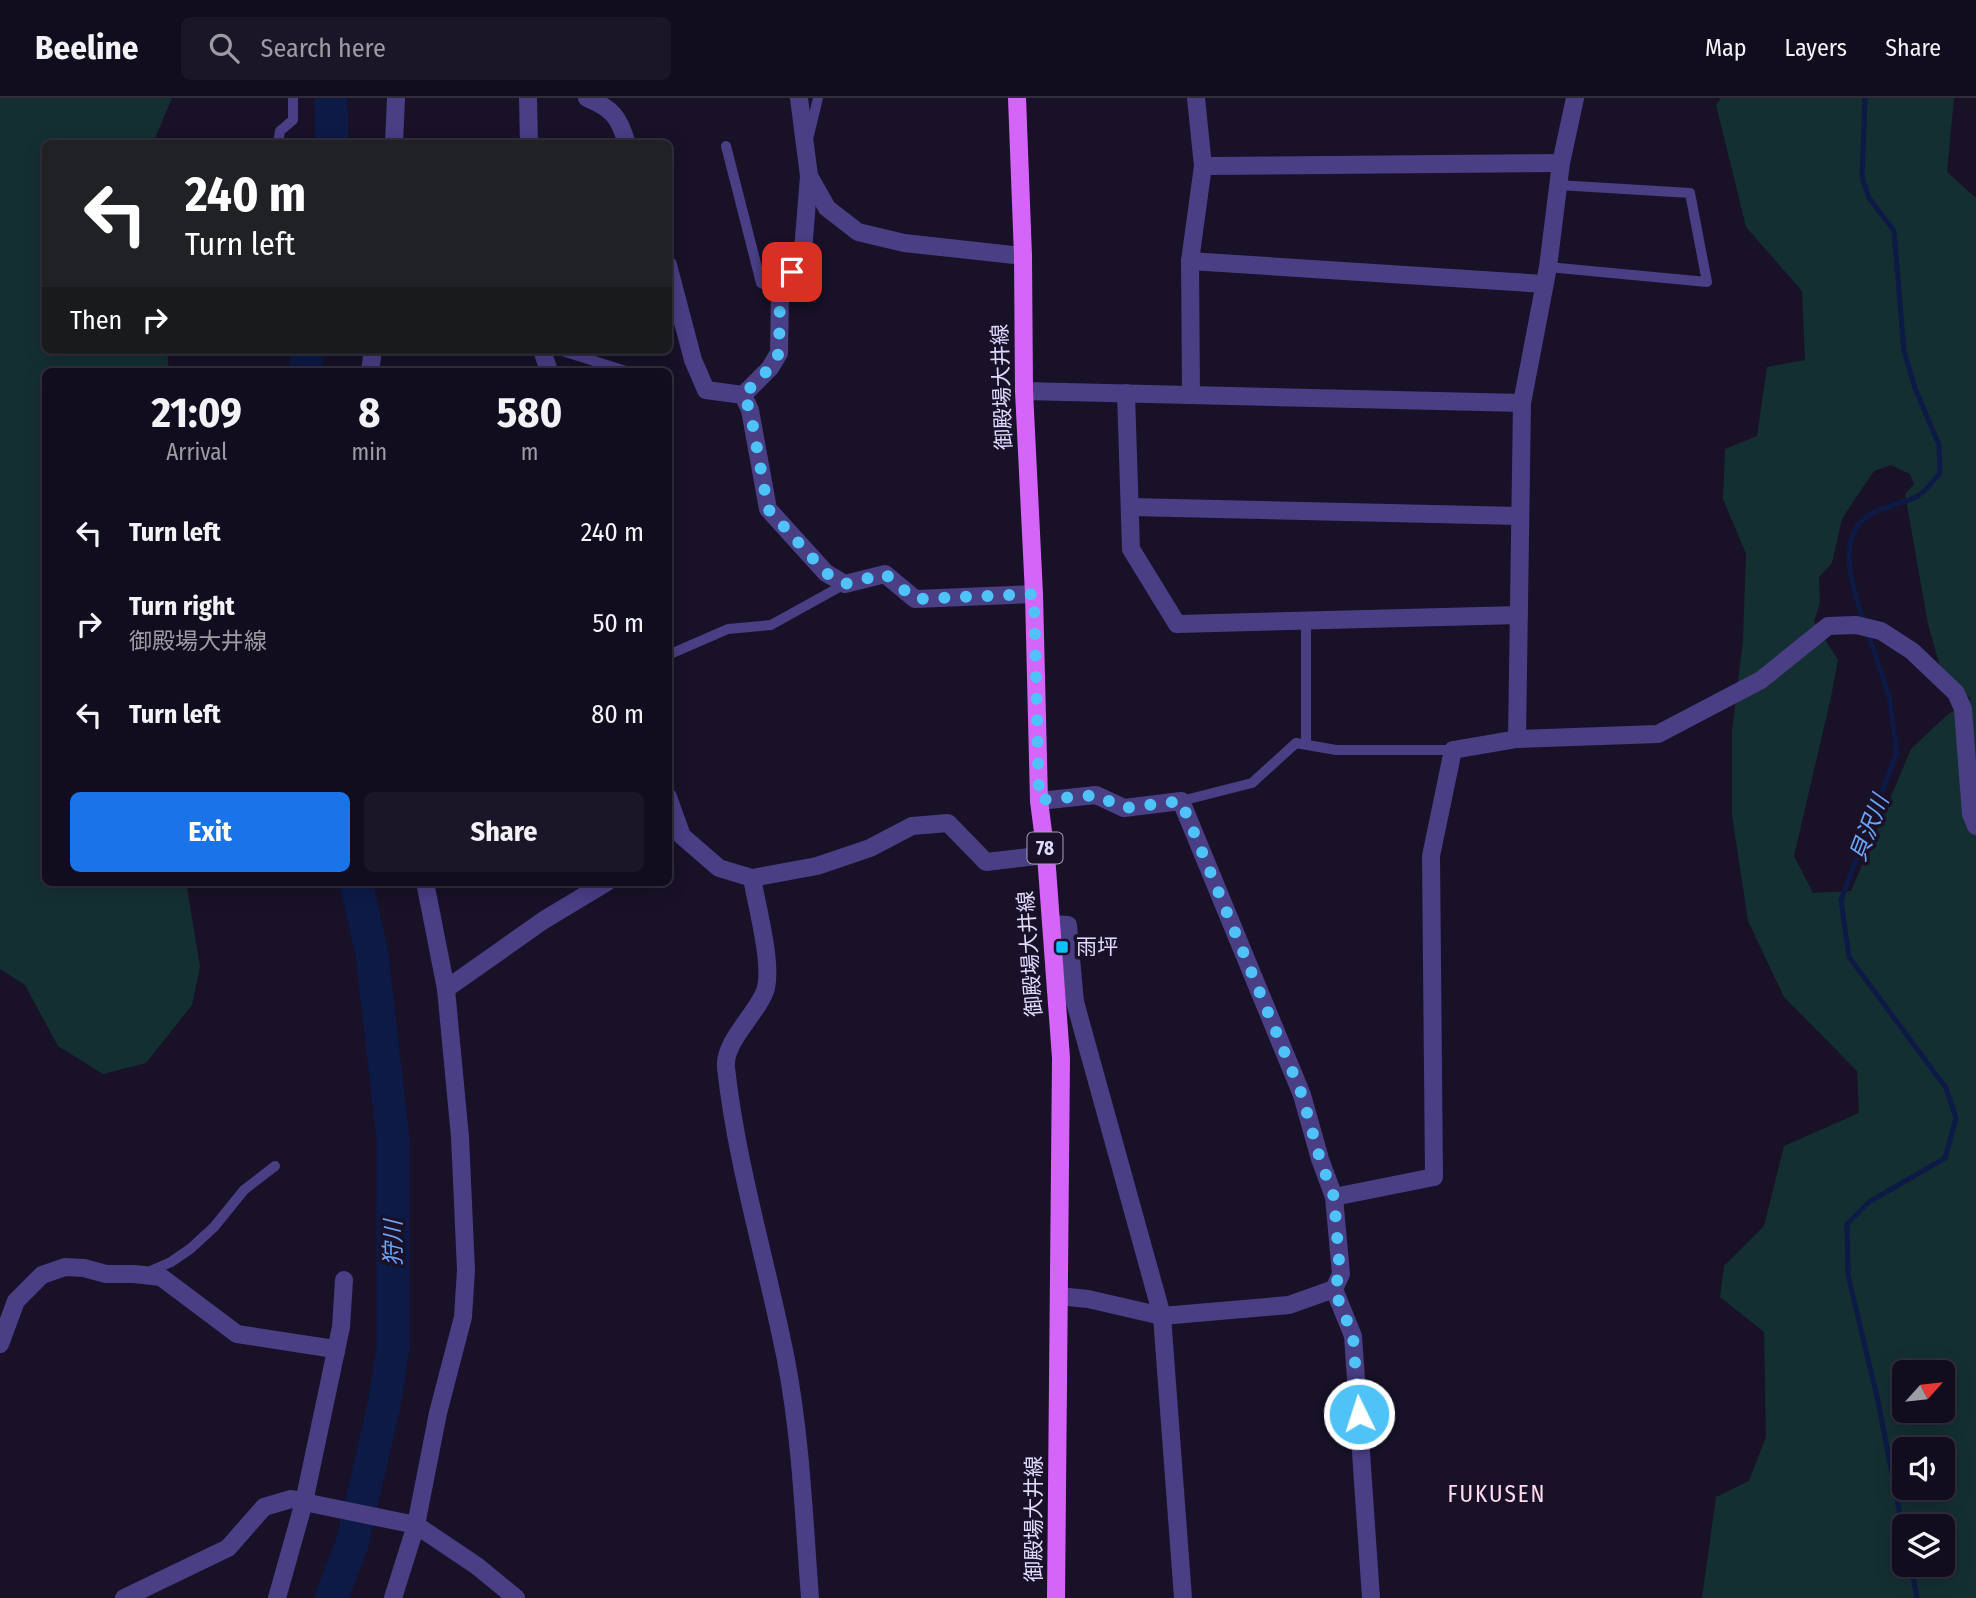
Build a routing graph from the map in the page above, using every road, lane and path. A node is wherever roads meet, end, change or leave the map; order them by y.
1 (293, 98) edge
2 (396, 98) edge
3 (528, 98) edge
4 (587, 98) edge
5 (799, 98) edge
6 (818, 98) edge
7 (1017, 98) edge
8 (1196, 98) edge
9 (1575, 98) edge
10 (279, 140) edge
11 (394, 140) edge
12 (529, 140) edge
13 (626, 140) edge
14 (726, 146) dead end
15 (806, 149) junction
16 (1561, 163) junction
17 (1203, 166) junction
18 (809, 176) junction
19 (1558, 186) junction
20 (1023, 256) junction
21 (1190, 261) junction
22 (1546, 275) junction
23 (672, 280) edge
24 (780, 292) junction
25 (572, 354) edge
26 (616, 368) edge
27 (1024, 391) junction
28 (1126, 393) junction
29 (743, 395) junction
30 (1191, 395) junction
31 (1522, 403) junction
32 (1129, 507) junction
33 (1520, 516) junction
34 (845, 584) junction
35 (1034, 594) junction
36 (1519, 615) junction
37 (1306, 620) junction
38 (672, 654) edge
39 (1517, 739) junction
40 (1306, 744) junction
41 (1453, 750) junction
42 (1039, 800) junction
43 (1181, 801) junction
44 (672, 822) edge
45 (1976, 826) edge
46 (675, 841) edge
47 (1046, 855) junction
48 (752, 878) junction
49 (426, 886) edge
50 (600, 886) edge
51 (1051, 924) junction
52 (446, 989) junction
53 (275, 1166) dead end
54 (1334, 1197) junction
55 (143, 1275) junction
56 (344, 1280) dead end
57 (1334, 1289) junction
58 (1059, 1296) junction
59 (1162, 1316) junction
60 (0, 1344) edge
61 (336, 1352) junction
62 (304, 1502) junction
63 (416, 1525) junction
64 (124, 1598) edge
65 (277, 1598) edge
66 (393, 1598) edge
67 (516, 1598) edge
68 (810, 1598) edge
69 (1056, 1598) edge
70 (1184, 1598) edge
71 (1371, 1598) edge

1 - 10 lane
2 - 11 street
3 - 12 street
4 - 13 street
5 - 15 street
6 - 15 lane
7 - 20 main road, 御殿場大井線 / 78
8 - 17 street
9 - 16 street
14 - 24 lane
15 - 18 street
16 - 17 street
16 - 19 street
17 - 21 street
18 - 20 street
18 - 24 street
19 - 22 street
19 - 22 lane
20 - 27 main road, 御殿場大井線 / 78
21 - 22 street
21 - 30 street
22 - 31 street
23 - 29 street
24 - 29 street
25 - 26 lane
27 - 28 street
27 - 35 main road, 御殿場大井線 / 78
28 - 30 street
28 - 32 street
29 - 34 street
30 - 31 street
31 - 33 street
32 - 33 street
32 - 37 street
33 - 36 street
34 - 35 street
34 - 38 lane
35 - 42 main road, 御殿場大井線 / 78
36 - 37 street
36 - 39 street
37 - 40 lane
39 - 41 street
39 - 45 street
40 - 41 lane
40 - 43 lane
41 - 54 street
42 - 43 street
42 - 47 main road, 御殿場大井線 / 78
43 - 54 street
44 - 46 street
46 - 48 street
47 - 48 street
47 - 51 main road, 御殿場大井線 / 78
48 - 68 street
49 - 52 street
50 - 52 street
51 - 58 main road, 御殿場大井線 / 78
51 - 59 street
52 - 63 street
53 - 55 lane
54 - 57 street
55 - 60 street
55 - 61 street
56 - 61 street
57 - 59 street
57 - 71 street
58 - 59 street
58 - 69 main road, 御殿場大井線 / 78
59 - 70 street
61 - 62 street
62 - 63 street
62 - 64 street
62 - 65 street
63 - 66 street
63 - 67 street

